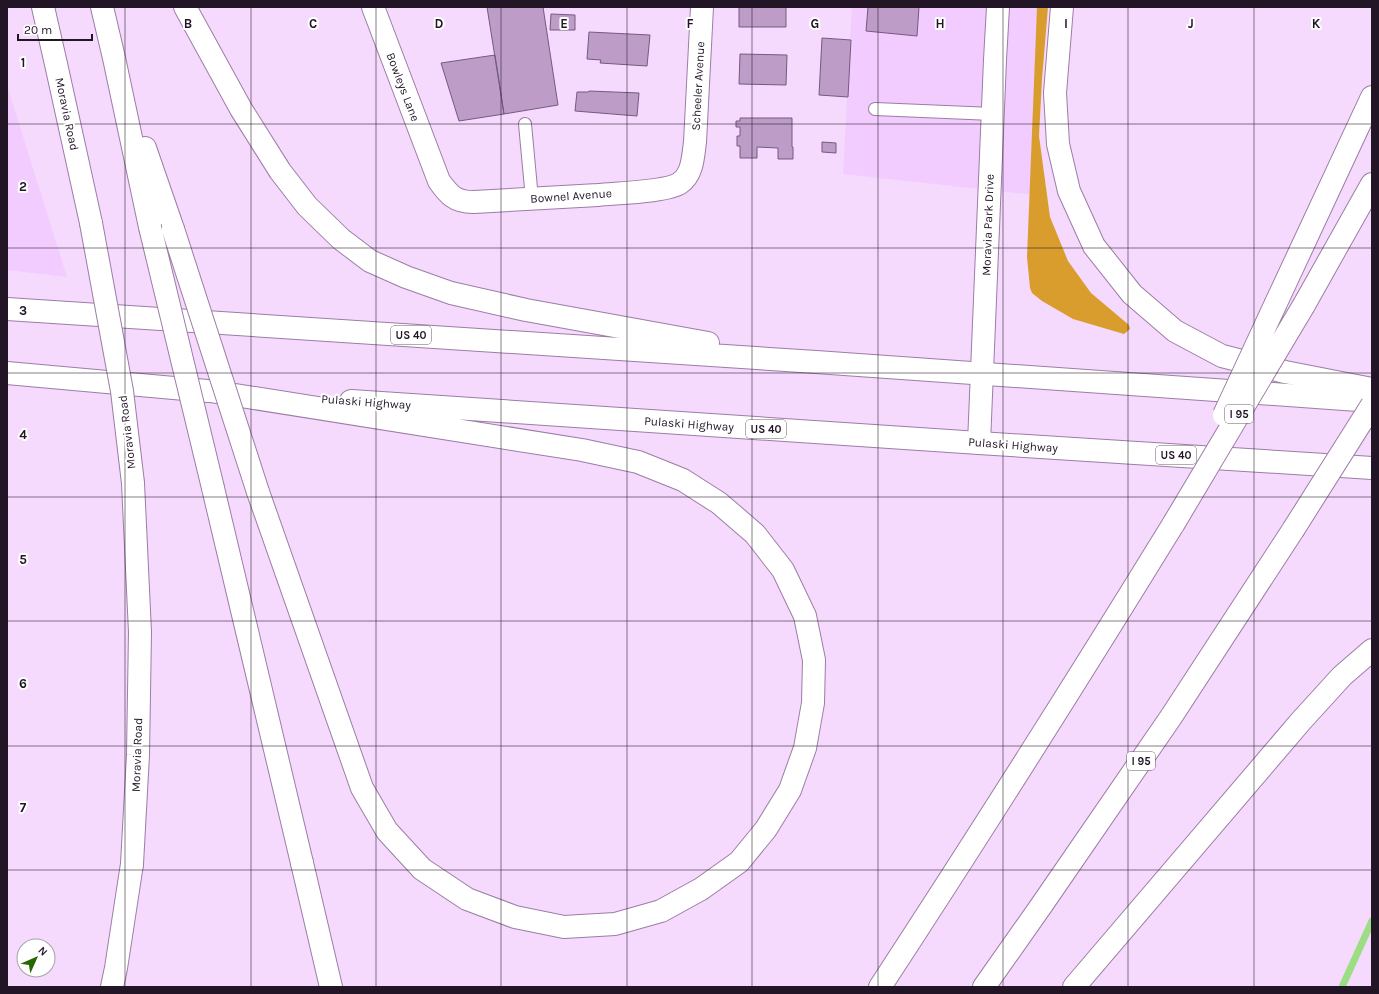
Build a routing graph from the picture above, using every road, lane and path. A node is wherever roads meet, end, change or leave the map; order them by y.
1 (42, 7) edge
2 (102, 7) edge
3 (185, 7) edge
4 (373, 7) edge
5 (702, 7) edge
6 (998, 7) edge
7 (1062, 7) edge
8 (114, 58) junction
9 (1372, 97) edge
10 (875, 109) dead end
11 (993, 114) junction
12 (525, 124) dead end
13 (695, 142) joint
14 (434, 167) joint
15 (1372, 184) edge
16 (532, 199) junction
17 (7, 309) edge
18 (816, 362) junction
19 (7, 373) edge
20 (983, 374) junction
21 (1372, 389) edge
22 (210, 391) junction
23 (1372, 401) edge
24 (1372, 405) edge
25 (979, 443) junction
26 (1372, 468) edge
27 (1174, 523) junction
28 (1372, 650) edge
29 (112, 987) edge
30 (331, 987) edge
31 (880, 987) edge
32 (984, 987) edge
33 (1074, 987) edge

1 - 29 main road, Moravia Road, bridge
2 - 8 main road
3 - 18 main road
4 - 14 main road, Bowleys Lane
5 - 13 main road, Scheeler Avenue
6 - 11 main road, Moravia Park Drive
7 - 21 main road
8 - 22 main road, bridge
8 - 30 main road, bridge
9 - 27 main road, bridge
10 - 11 lane
11 - 20 main road, Moravia Park Drive
12 - 16 lane
13 - 16 main road, Bownel Avenue
14 - 16 main road, Bownel Avenue
15 - 27 main road, I 95, bridge
17 - 18 main road, US 40
18 - 20 main road, US 40
19 - 22 main road, Pulaski Highway / US 40
20 - 23 main road, US 40
20 - 25 main road, Moravia Park Drive
22 - 25 main road, Pulaski Highway / US 40
24 - 32 main road, I 95, bridge
25 - 26 main road, Pulaski Highway / US 40
27 - 31 main road, I 95
28 - 33 main road

